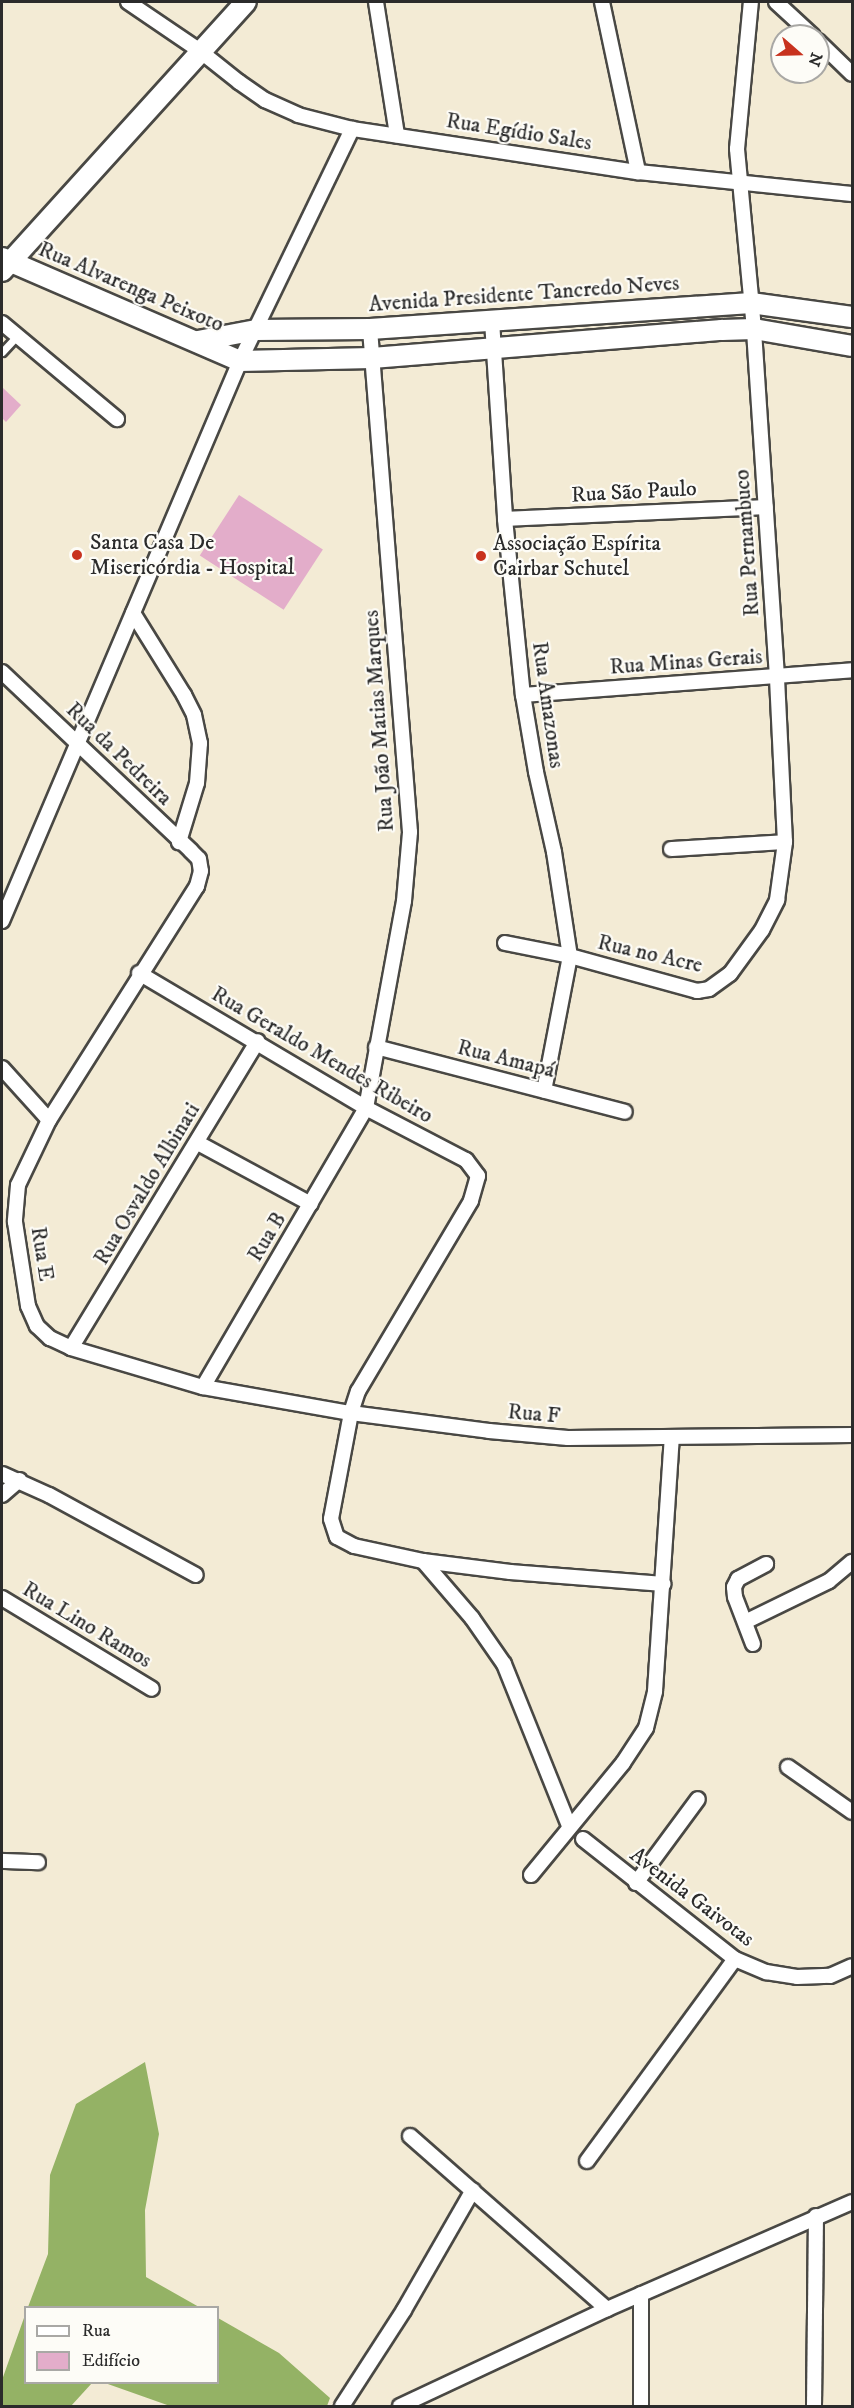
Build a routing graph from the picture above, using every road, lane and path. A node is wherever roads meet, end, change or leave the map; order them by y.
1 (128, 2) edge
2 (246, 2) edge
3 (376, 2) edge
4 (602, 2) edge
5 (751, 2) edge
6 (776, 2) edge
7 (800, 24) edge
8 (200, 51) junction
9 (830, 53) edge
10 (852, 74) edge
11 (352, 129) junction
12 (397, 135) junction
13 (638, 172) junction
14 (740, 182) junction
15 (852, 194) edge
16 (5, 264) edge
17 (751, 303) junction
18 (852, 317) edge
19 (492, 321) junction
20 (2, 323) edge
21 (370, 329) junction
22 (754, 329) junction
23 (256, 330) junction
24 (16, 337) junction
25 (198, 341) junction
26 (852, 346) edge
27 (495, 347) junction
28 (2, 352) edge
29 (372, 358) junction
30 (240, 361) junction
31 (117, 420) dead end
32 (766, 507) junction
33 (505, 519) junction
34 (133, 613) junction
35 (852, 670) edge
36 (2, 672) edge
37 (777, 677) junction
38 (523, 695) junction
39 (77, 741) junction
40 (179, 842) junction
41 (785, 842) junction
42 (671, 849) dead end
43 (201, 871) joint
44 (777, 900) joint
45 (2, 921) edge
46 (505, 942) dead end
47 (570, 956) junction
48 (140, 974) junction
49 (258, 1041) junction
50 (376, 1047) junction
51 (2, 1068) edge
52 (544, 1090) junction
53 (366, 1108) junction
54 (625, 1112) dead end
55 (49, 1120) junction
56 (198, 1143) junction
57 (311, 1204) junction
58 (71, 1348) junction
59 (203, 1387) junction
60 (351, 1413) junction
61 (852, 1435) edge
62 (672, 1438) junction
63 (2, 1474) edge
64 (19, 1480) junction
65 (2, 1495) edge
66 (423, 1561) junction
67 (852, 1562) edge
68 (766, 1564) dead end
69 (196, 1575) dead end
70 (664, 1584) junction
71 (2, 1598) edge
72 (747, 1621) junction
73 (753, 1644) dead end
74 (152, 1689) dead end
75 (788, 1767) dead end
76 (698, 1799) dead end
77 (852, 1812) edge
78 (569, 1826) junction
79 (583, 1839) dead end
80 (2, 1861) edge
81 (38, 1862) dead end
82 (531, 1875) dead end
83 (636, 1883) junction
84 (735, 1959) junction
85 (852, 1966) edge
86 (410, 2136) dead end
87 (587, 2161) dead end
88 (473, 2190) junction
89 (852, 2202) edge
90 (816, 2216) junction
91 (641, 2294) junction
92 (607, 2309) junction
93 (342, 2406) edge
94 (400, 2406) edge
95 (641, 2406) edge
96 (814, 2406) edge

1 - 8 street, Rua Egídio Sales
2 - 8 street
3 - 12 street
4 - 13 street
5 - 14 street, Rua Pernambuco
6 - 7 street
8 - 11 street, Rua Egídio Sales
8 - 16 street
9 - 10 street
11 - 12 street, Rua Egídio Sales
11 - 23 street
12 - 13 street, Rua Egídio Sales
13 - 14 street, Rua Egídio Sales
14 - 15 street, Rua Egídio Sales
14 - 17 street, Rua Pernambuco
16 - 25 street, Rua Alvarenga Peixoto
17 - 18 street, Avenida Presidente Tancredo Neves
17 - 19 street, Avenida Presidente Tancredo Neves
17 - 22 street, Rua Pernambuco
19 - 21 street, Avenida Presidente Tancredo Neves
19 - 27 street, Rua Amazonas
20 - 24 street
21 - 23 street, Avenida Presidente Tancredo Neves
21 - 29 street, Rua João Matias Marques
22 - 26 street
22 - 27 street
22 - 32 street, Rua Pernambuco
23 - 25 street, Avenida Presidente Tancredo Neves
23 - 30 street
24 - 28 lane
24 - 31 street
25 - 30 street, Rua Alvarenga Peixoto
27 - 29 street
27 - 33 street, Rua Amazonas
29 - 30 street
29 - 50 street, Rua João Matias Marques
30 - 34 street
32 - 33 street, Rua São Paulo
32 - 37 street, Rua Pernambuco
33 - 38 street, Rua Amazonas
34 - 39 street
34 - 40 street
35 - 37 street, Rua Minas Gerais
36 - 39 street, Rua da Pedreira
37 - 38 street, Rua Minas Gerais
37 - 41 street, Rua Pernambuco
38 - 47 street, Rua Amazonas
39 - 40 street, Rua da Pedreira
39 - 45 street
40 - 43 street, Rua da Pedreira
41 - 42 street
41 - 44 street, Rua Pernambuco
43 - 48 street, Rua E
44 - 47 street, Rua no Acre
46 - 47 street, Rua no Acre
47 - 52 street, Rua Amazonas
48 - 49 street, Rua Geraldo Mendes Ribeiro
48 - 55 street, Rua E
49 - 53 street, Rua Geraldo Mendes Ribeiro
49 - 56 street, Rua Osvaldo Albinati
50 - 52 street, Rua Amapá
50 - 53 street, Rua João Matias Marques
51 - 55 street
52 - 54 street, Rua Amapá
53 - 57 street, Rua B
53 - 60 street, Rua Geraldo Mendes Ribeiro
55 - 58 street, Rua E
56 - 57 street
56 - 58 street, Rua Osvaldo Albinati
57 - 59 street, Rua B
58 - 59 street, Rua E
59 - 60 street, Rua E
60 - 62 street, Rua F
60 - 66 street
61 - 62 street, Rua F
62 - 70 street
63 - 64 street
64 - 65 street
64 - 69 street
66 - 70 street
66 - 78 street
67 - 72 street
68 - 72 street
70 - 78 street
71 - 74 street, Rua Lino Ramos
72 - 73 street
75 - 77 street
76 - 83 street
78 - 82 street
79 - 83 street, Avenida Gaivotas
80 - 81 street
83 - 84 street, Avenida Gaivotas
84 - 85 street, Avenida Gaivotas
84 - 87 street
86 - 88 street
88 - 92 street
88 - 93 street
89 - 90 street
90 - 91 street
90 - 96 street
91 - 92 street
91 - 95 street
92 - 94 street

